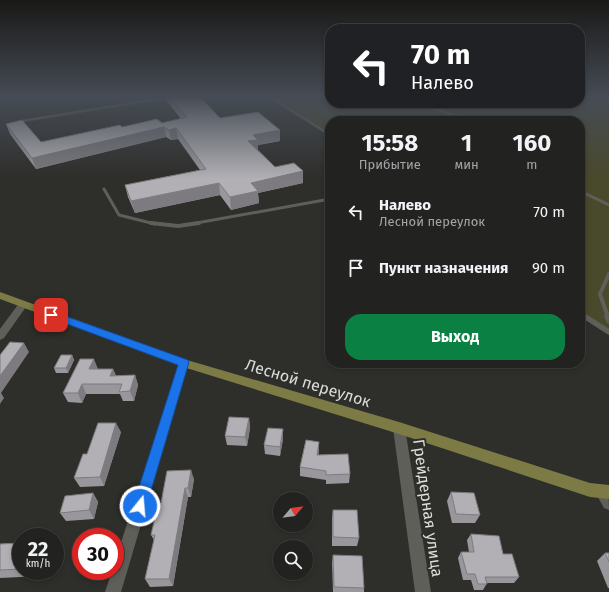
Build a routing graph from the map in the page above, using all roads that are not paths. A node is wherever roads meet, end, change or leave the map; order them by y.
1 (312, 124) edge
2 (325, 132) edge
3 (104, 189) dead end
4 (585, 193) edge
5 (325, 200) edge
6 (609, 205) edge
7 (609, 274) edge
8 (0, 295) edge
9 (22, 304) junction
10 (585, 317) edge
11 (609, 321) edge
12 (609, 332) edge
13 (0, 336) edge
14 (184, 362) junction
15 (400, 428) junction
16 (607, 496) edge
17 (113, 592) edge
18 (423, 592) edge

1 - 2 lane
3 - 5 lane
4 - 6 lane
7 - 11 lane
8 - 9 main road, Лесной переулок
9 - 13 street
9 - 14 main road, Лесной переулок
10 - 12 lane
14 - 15 main road, Лесной переулок
14 - 17 street
15 - 16 main road, Лесной переулок
15 - 18 street, Грейдерная улица

